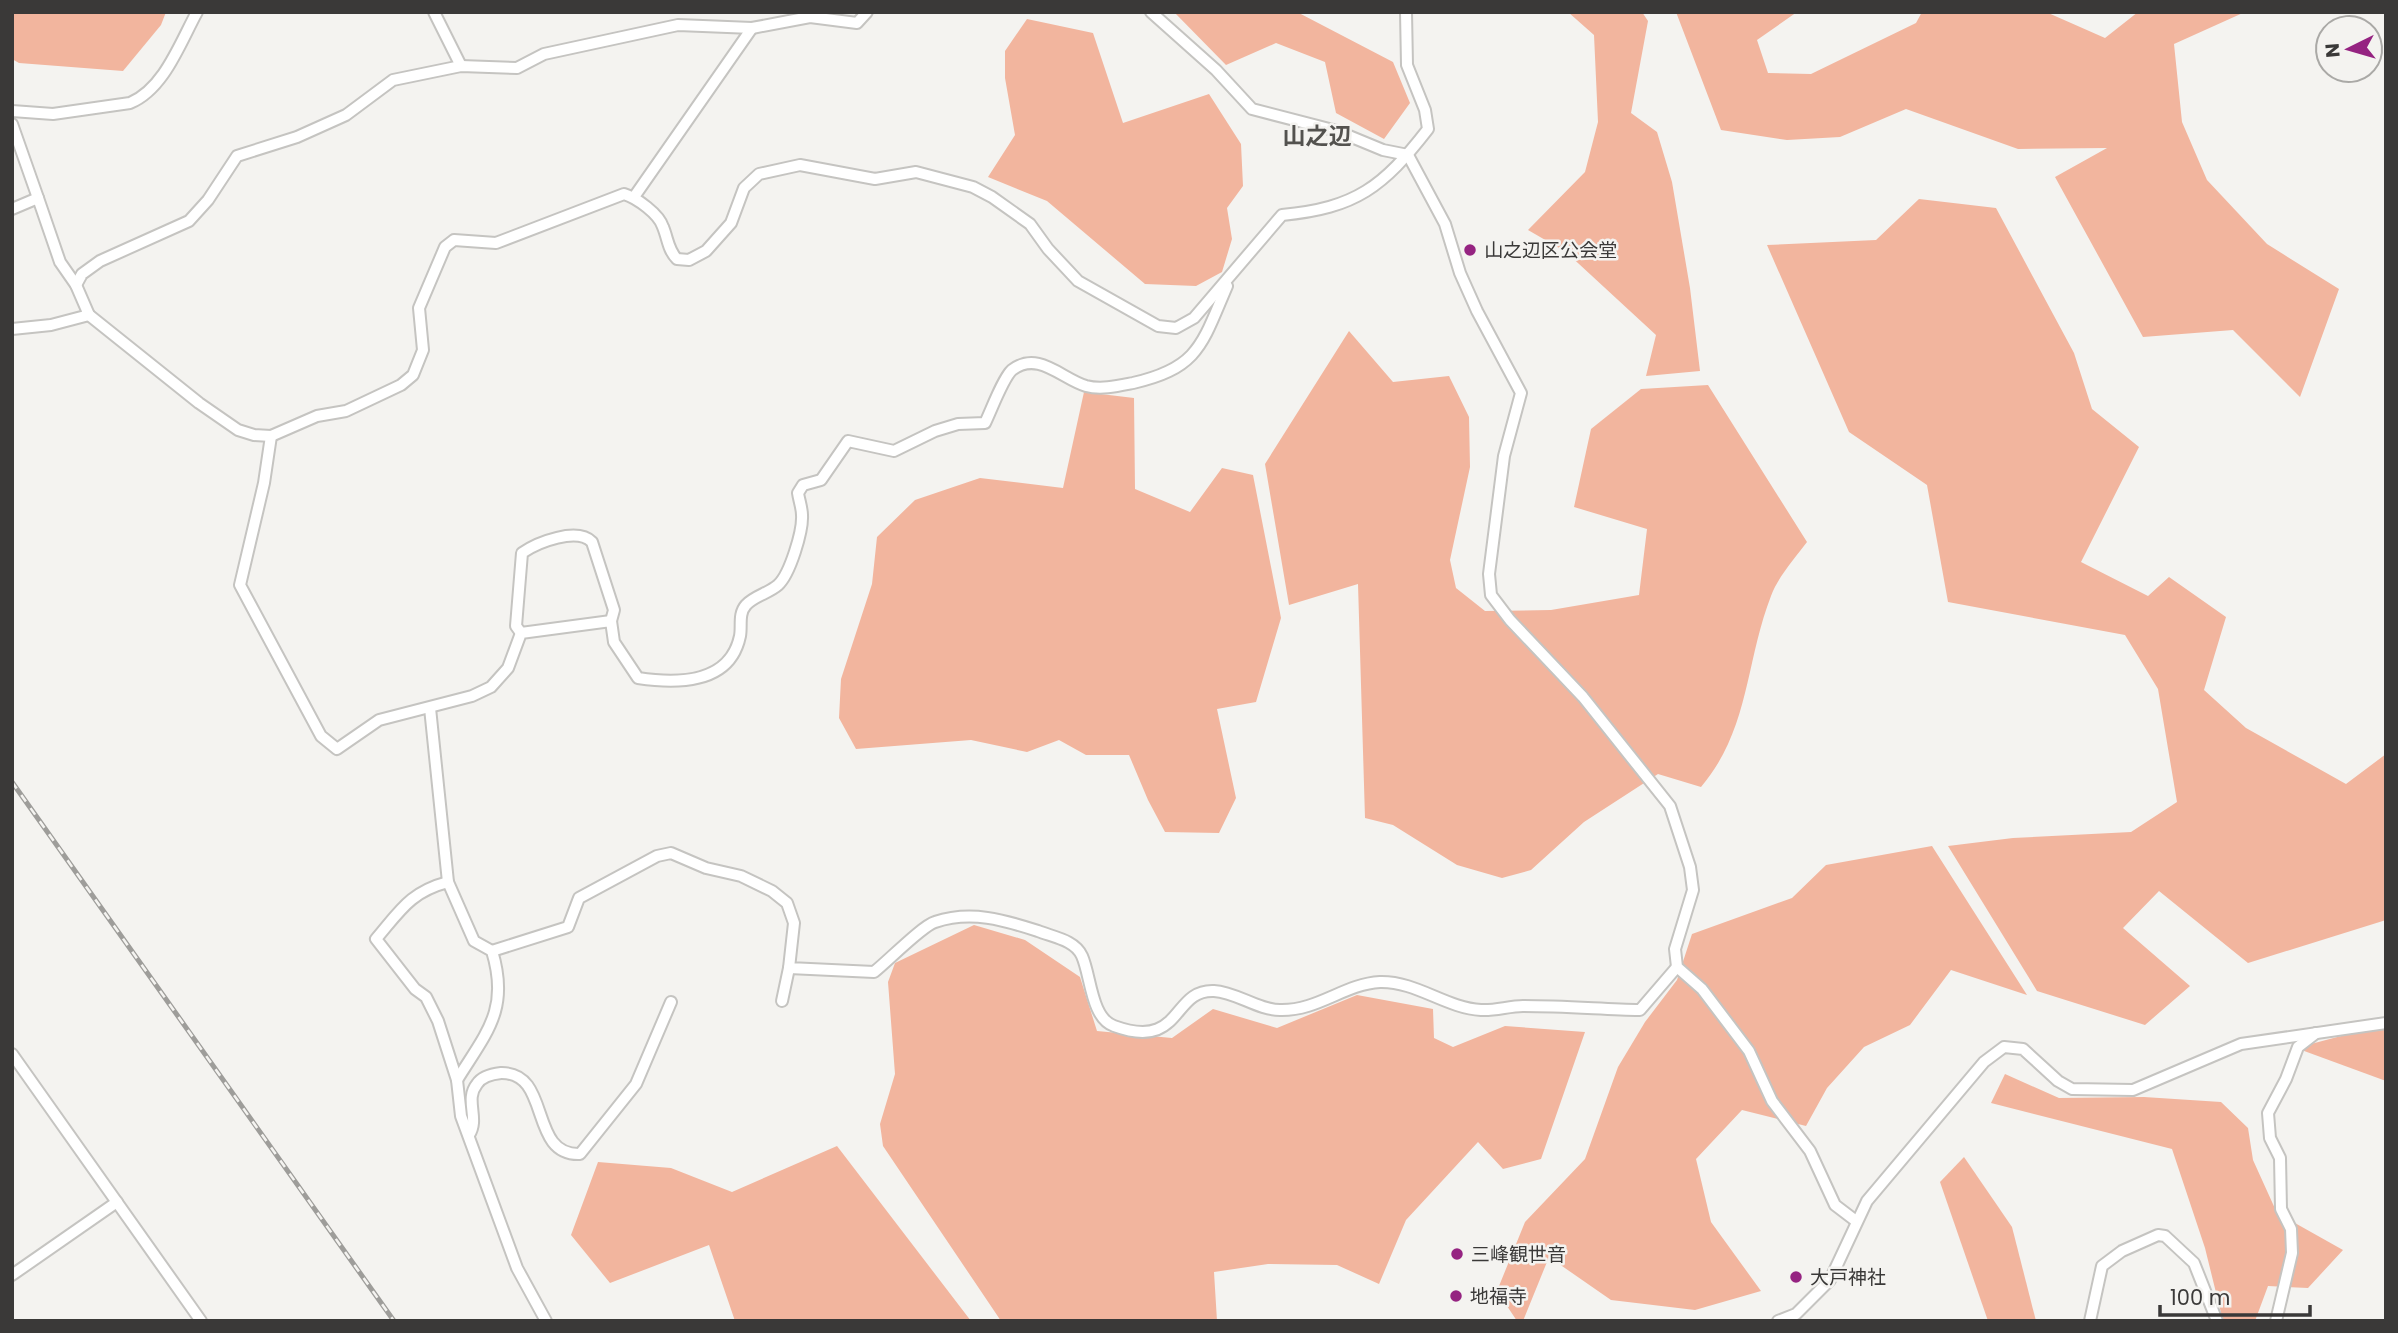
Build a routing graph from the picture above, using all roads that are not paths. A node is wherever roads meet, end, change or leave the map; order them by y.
1 (197, 12) edge
2 (433, 12) edge
3 (867, 12) edge
4 (1150, 12) edge
5 (1406, 12) edge
6 (752, 28) junction
7 (461, 66) junction
8 (12, 111) edge
9 (12, 124) edge
10 (1408, 155) junction
11 (634, 197) junction
12 (38, 198) junction
13 (12, 208) edge
14 (1230, 277) junction
15 (76, 285) junction
16 (89, 315) junction
17 (12, 329) edge
18 (271, 436) junction
19 (611, 621) junction
20 (521, 633) junction
21 (430, 708) junction
22 (447, 881) junction
23 (492, 951) junction
24 (1677, 967) junction
25 (789, 968) junction
26 (782, 1001) dead end
27 (671, 1002) dead end
28 (2386, 1023) edge
29 (2318, 1031) junction
30 (12, 1054) edge
31 (457, 1080) junction
32 (469, 1135) junction
33 (117, 1202) junction
34 (1856, 1222) junction
35 (12, 1275) edge
36 (1795, 1317) edge
37 (201, 1321) edge
38 (546, 1321) edge
39 (1778, 1321) edge
40 (2090, 1321) edge
41 (2217, 1321) edge
42 (2276, 1321) edge

1 - 8 street
2 - 7 street
3 - 6 street
4 - 10 street
5 - 10 street
6 - 7 street
6 - 11 street
7 - 15 street
9 - 12 street
10 - 14 street
10 - 24 street
11 - 14 street
11 - 18 street
12 - 13 street
12 - 15 street
14 - 19 street
15 - 16 street
16 - 17 street
16 - 18 street
18 - 21 street
19 - 20 street
19 - 20 street
20 - 21 street
21 - 22 street
22 - 23 street
22 - 31 street
23 - 25 street
23 - 31 street
24 - 25 street
24 - 34 street
25 - 26 street
27 - 32 street
28 - 29 street
29 - 34 street
29 - 42 street
30 - 33 street
31 - 32 street
32 - 38 street
33 - 35 street
33 - 37 street
34 - 36 street
36 - 39 street
40 - 41 street

